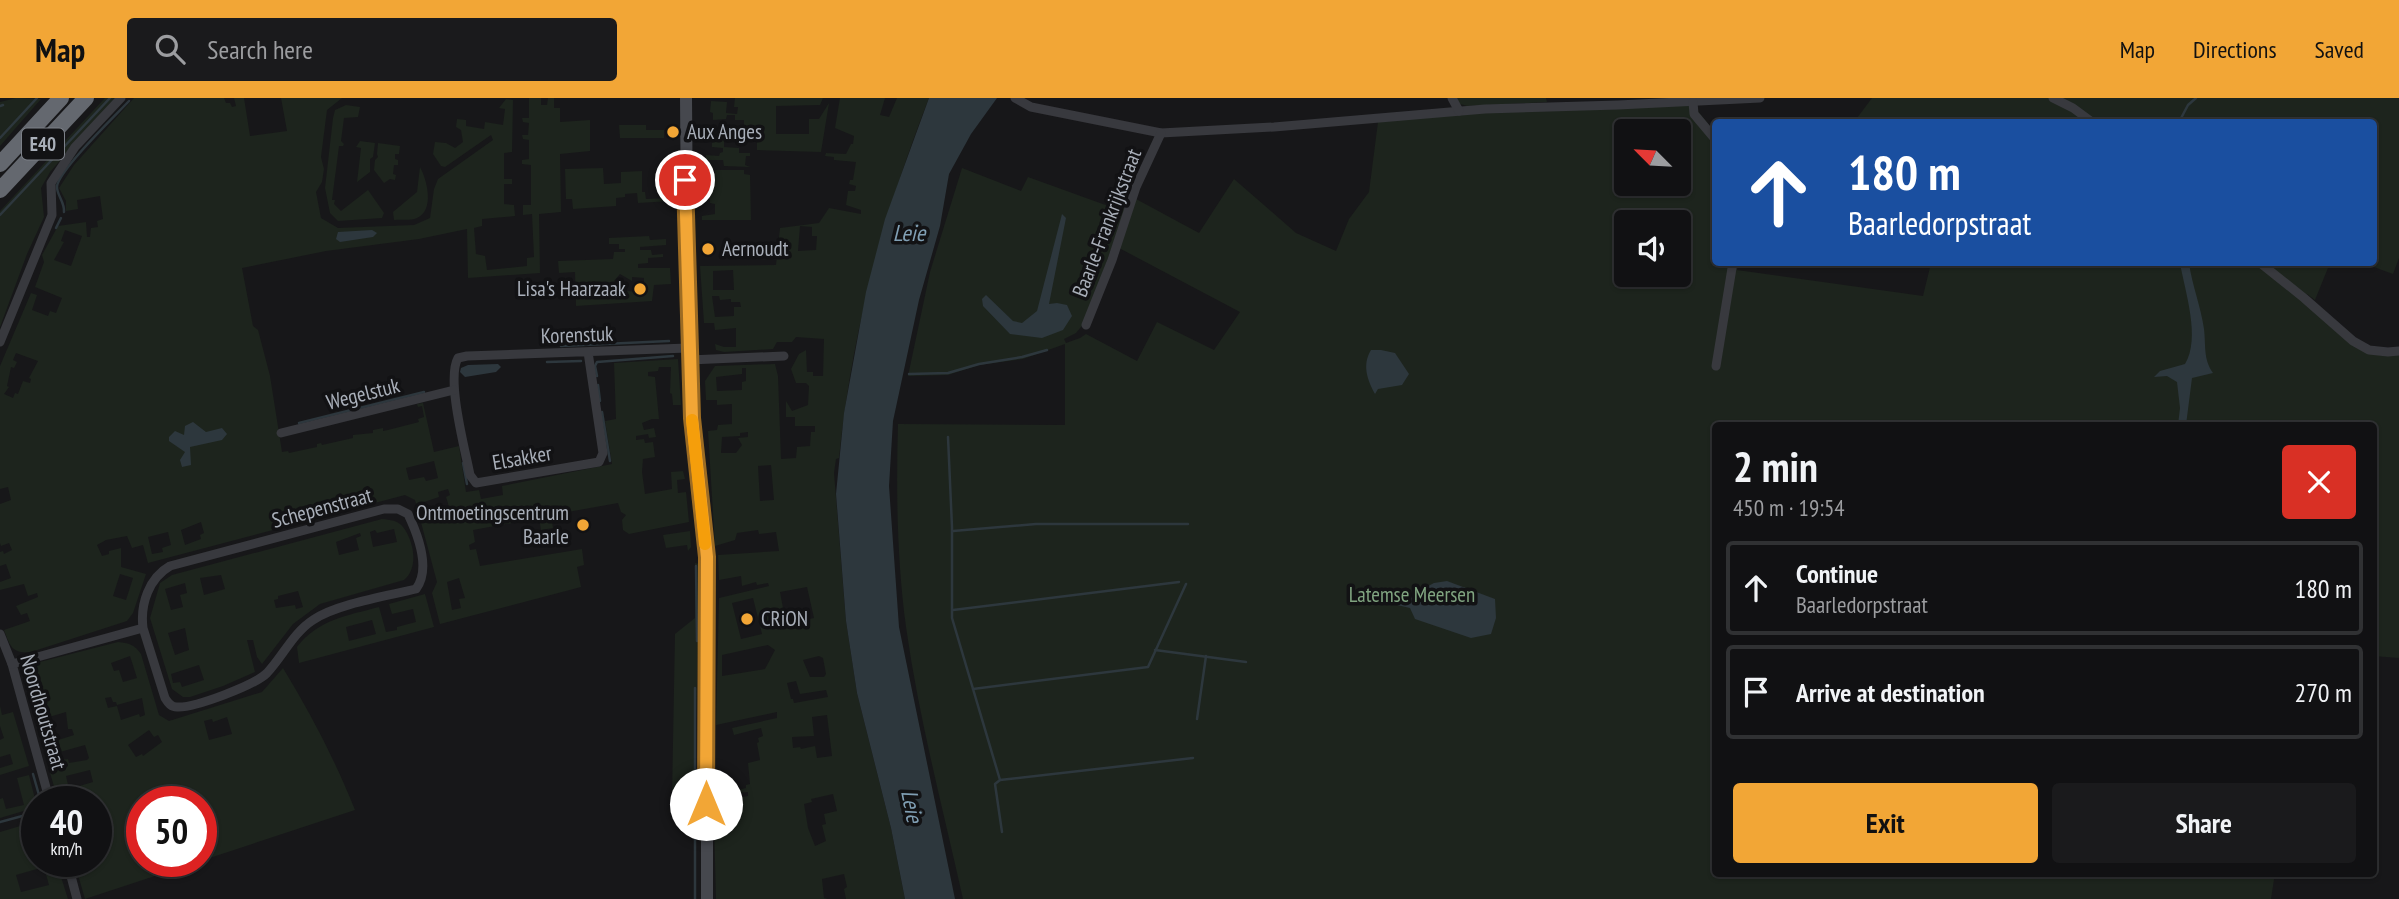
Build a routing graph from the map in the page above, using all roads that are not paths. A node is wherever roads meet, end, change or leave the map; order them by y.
1 (61, 98) edge
2 (86, 98) edge
3 (121, 98) edge
4 (686, 98) edge
5 (1015, 98) edge
6 (1451, 98) edge
7 (1760, 98) edge
8 (2053, 98) edge
9 (1616, 102) edge
10 (1693, 102) junction
11 (1459, 111) junction
12 (2088, 119) edge
13 (1161, 133) junction
14 (1712, 135) edge
15 (0, 164) edge
16 (0, 190) edge
17 (1732, 266) edge
18 (2264, 266) edge
19 (1086, 325) dead end
20 (0, 342) edge
21 (2399, 351) edge
22 (588, 352) junction
23 (689, 354) junction
24 (467, 355) joint
25 (784, 356) dead end
26 (1716, 366) dead end
27 (454, 390) junction
28 (281, 433) dead end
29 (143, 628) junction
30 (0, 634) edge
31 (12, 664) junction
32 (46, 786) edge
33 (71, 877) edge
34 (77, 899) edge
35 (707, 899) edge

1 - 15 highway, E40
2 - 16 highway, E40
3 - 20 street
4 - 23 main road
5 - 13 street, Baarle-Frankrijkstraat
6 - 11 street
7 - 10 street, Baarle-Frankrijkstraat
8 - 12 street
9 - 10 street, Baarle-Frankrijkstraat
9 - 11 street, Baarle-Frankrijkstraat
10 - 14 street
11 - 13 street, Baarle-Frankrijkstraat
13 - 19 street, Baarle-Frankrijkstraat
17 - 26 street
18 - 21 street
22 - 23 street, Korenstuk
22 - 24 street, Korenstuk
22 - 27 street, Elsakker
23 - 25 street, Korenstuk
23 - 35 main road
24 - 27 street, Elsakker
27 - 28 street, Wegelstuk
29 - 29 street, Schepenstraat
29 - 31 street
30 - 31 street, Noordhoutstraat
31 - 32 street, Noordhoutstraat
33 - 34 street

